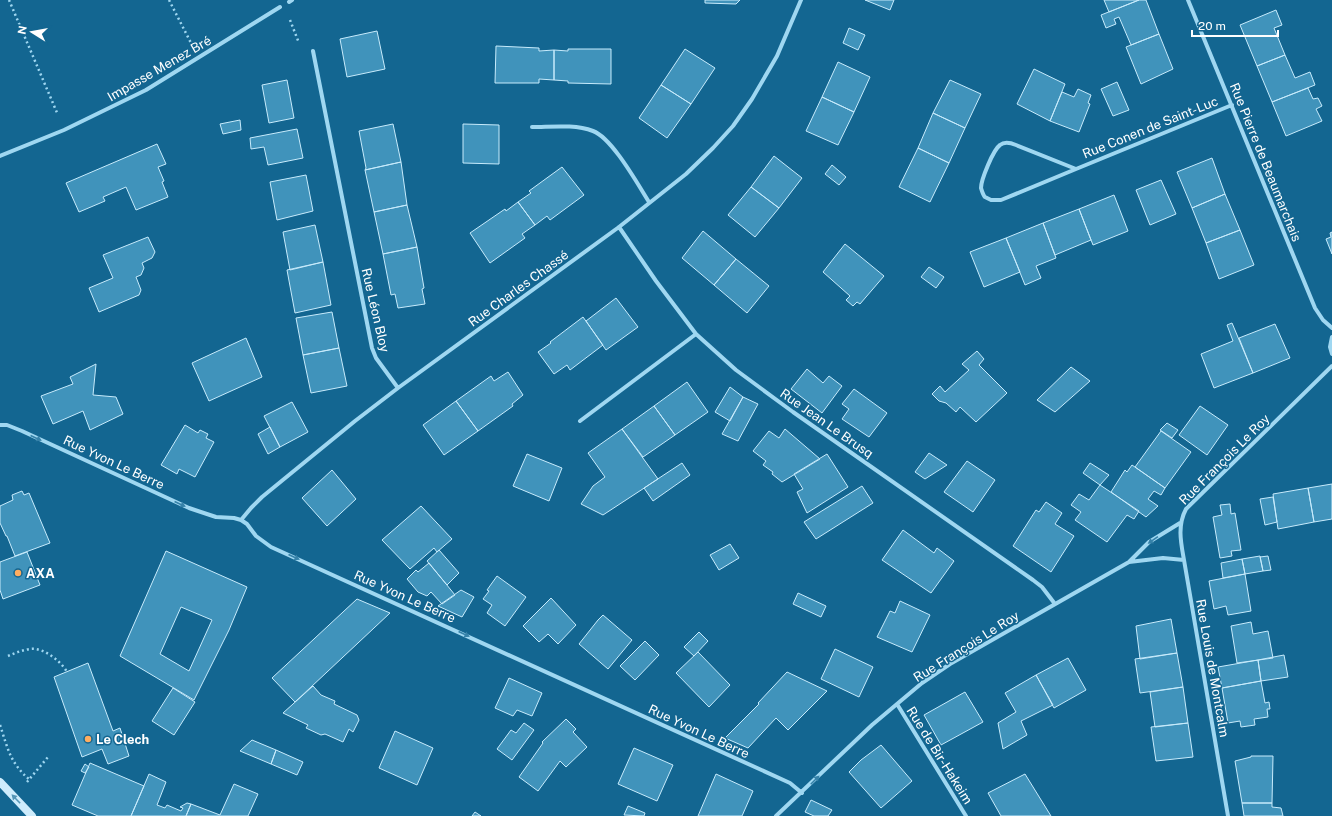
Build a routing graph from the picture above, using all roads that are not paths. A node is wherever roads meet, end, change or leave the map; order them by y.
1 (802, 0) edge
2 (1188, 0) edge
3 (280, 7) dead end
4 (313, 51) road end
5 (1232, 105) junction
6 (532, 127) dead end
7 (0, 156) edge
8 (1076, 168) junction
9 (649, 202) junction
10 (619, 226) junction
11 (1332, 328) edge
12 (696, 334) junction
13 (1332, 337) edge
14 (1332, 354) edge
15 (1332, 366) edge
16 (398, 388) junction
17 (580, 421) dead end
18 (0, 425) edge
19 (240, 520) junction
20 (1180, 522) junction
21 (1184, 560) junction
22 (1129, 562) junction
23 (1055, 604) junction
24 (897, 704) junction
25 (0, 782) edge
26 (802, 793) junction
27 (32, 816) edge
28 (776, 816) edge
29 (966, 816) edge
30 (1228, 816) edge

1 - 9 street, Rue Charles Chassé
2 - 5 street, Rue Pierre de Beaumarchais
3 - 7 street, Impasse Menez Bré
4 - 16 street, Rue Léon Bloy
5 - 8 street, Rue Conen de Saint-Luc
5 - 11 street, Rue Pierre de Beaumarchais
6 - 9 street
8 - 8 street, Rue Conen de Saint-Luc
9 - 10 street, Rue Charles Chassé
10 - 12 street, Rue Jean Le Brusq
10 - 16 street, Rue Charles Chassé
12 - 17 street
12 - 23 street, Rue Jean Le Brusq
13 - 14 street
15 - 20 street, Rue François Le Roy
16 - 19 street
18 -> 19 street, Rue Yvon Le Berre
19 -> 26 street, Rue Yvon Le Berre
20 - 21 street, Rue Louis de Montcalm
20 -> 22 street, Rue François Le Roy
21 - 22 street, Rue François Le Roy
21 - 30 street, Rue Louis de Montcalm
22 - 23 street, Rue François Le Roy
23 - 24 street, Rue François Le Roy
26 -> 24 street, Rue François Le Roy
24 - 29 street, Rue de Bir-Hakeim
27 -> 25 main road
26 - 28 street, Rue François Le Roy

